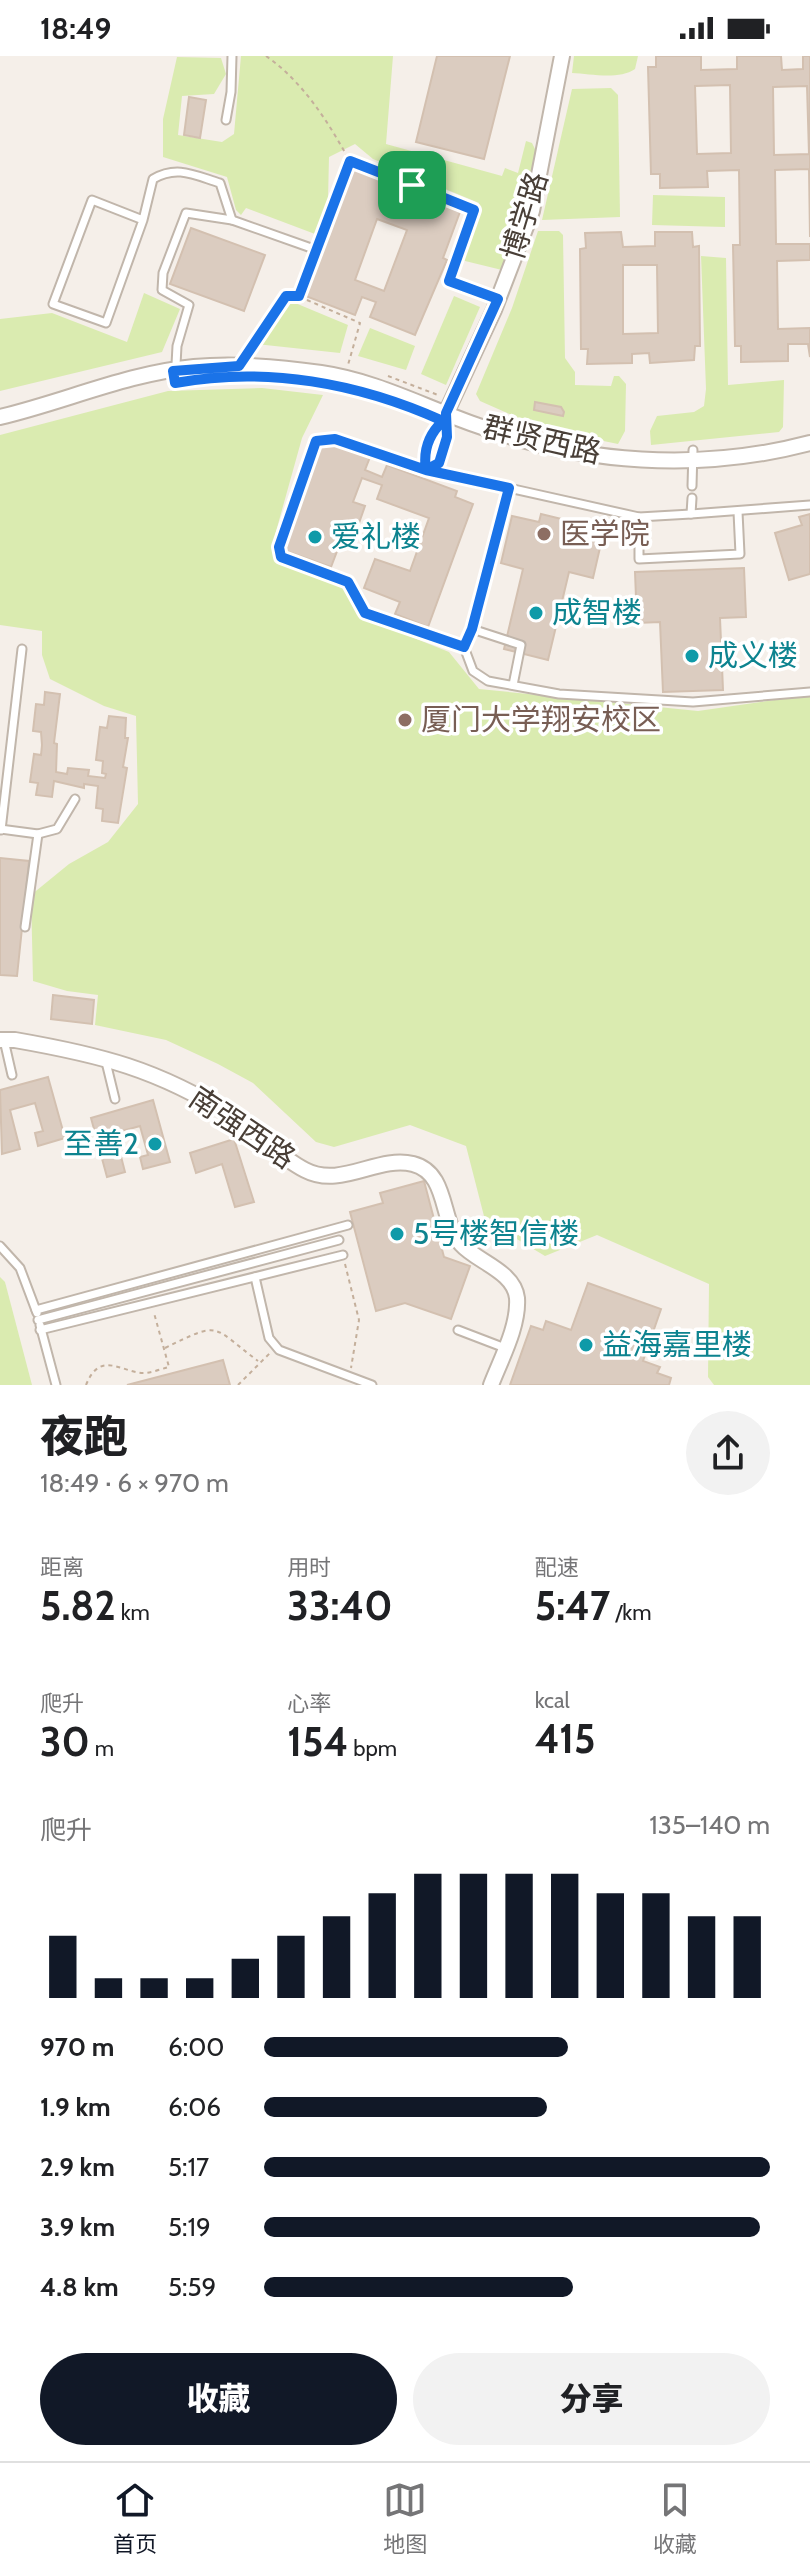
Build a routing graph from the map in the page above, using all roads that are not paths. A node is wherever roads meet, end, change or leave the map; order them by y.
1 (232, 56) edge
2 (562, 56) edge
3 (226, 120) dead end
4 (143, 220) junction
5 (232, 220) junction
6 (316, 249) road end
7 (299, 296) road end
8 (239, 366) junction
9 (174, 377) junction
10 (0, 417) edge
11 (444, 417) junction
12 (810, 443) edge
13 (692, 455) junction
14 (426, 470) junction
15 (692, 486) dead end
16 (509, 488) junction
17 (692, 498) dead end
18 (810, 505) edge
19 (738, 512) junction
20 (691, 514) junction
21 (639, 517) junction
22 (472, 629) junction
23 (464, 647) junction
24 (22, 649) dead end
25 (513, 685) junction
26 (810, 692) edge
27 (75, 799) dead end
28 (0, 830) edge
29 (38, 834) junction
30 (25, 927) dead end
31 (2, 1040) edge
32 (105, 1057) junction
33 (12, 1075) dead end
34 (115, 1099) dead end
35 (348, 1225) dead end
36 (339, 1240) dead end
37 (0, 1246) edge
38 (343, 1255) road end
39 (240, 1266) junction
40 (255, 1277) junction
41 (243, 1280) junction
42 (117, 1300) junction
43 (36, 1310) junction
44 (120, 1311) junction
45 (38, 1320) junction
46 (40, 1330) junction
47 (458, 1330) dead end
48 (505, 1348) junction
49 (56, 1385) edge
50 (372, 1385) edge
51 (491, 1385) edge

1 - 3 lane
2 - 11 street, 博学路
4 - 4 lane
4 - 5 lane
5 - 6 lane
5 - 9 lane
7 - 8 lane
8 - 9 street, 群贤西路
8 - 11 street, 群贤西路
9 - 10 street, 群贤西路
11 - 13 street, 群贤西路
11 - 14 lane
11 - 14 lane
12 - 13 street, 群贤西路
13 - 15 lane
14 - 16 lane
14 - 23 lane
16 - 21 lane
16 - 22 lane
17 - 20 lane
18 - 19 lane
19 - 20 lane
19 - 21 lane
20 - 21 lane
22 - 23 lane
22 - 25 lane
23 - 25 lane
24 - 28 lane
25 - 26 lane
27 - 29 lane
28 - 29 lane
29 - 30 lane
31 - 32 street, 南强西路
31 - 33 lane
32 - 34 lane
32 - 48 street, 南强西路
35 - 43 lane
36 - 39 lane
37 - 43 lane
38 - 40 lane
39 - 41 lane
39 - 42 lane
40 - 41 lane
40 - 50 lane
41 - 44 lane
42 - 44 lane
42 - 45 lane
43 - 45 lane
44 - 46 lane
45 - 46 lane
46 - 49 lane
47 - 48 lane
48 - 51 street, 南强西路

